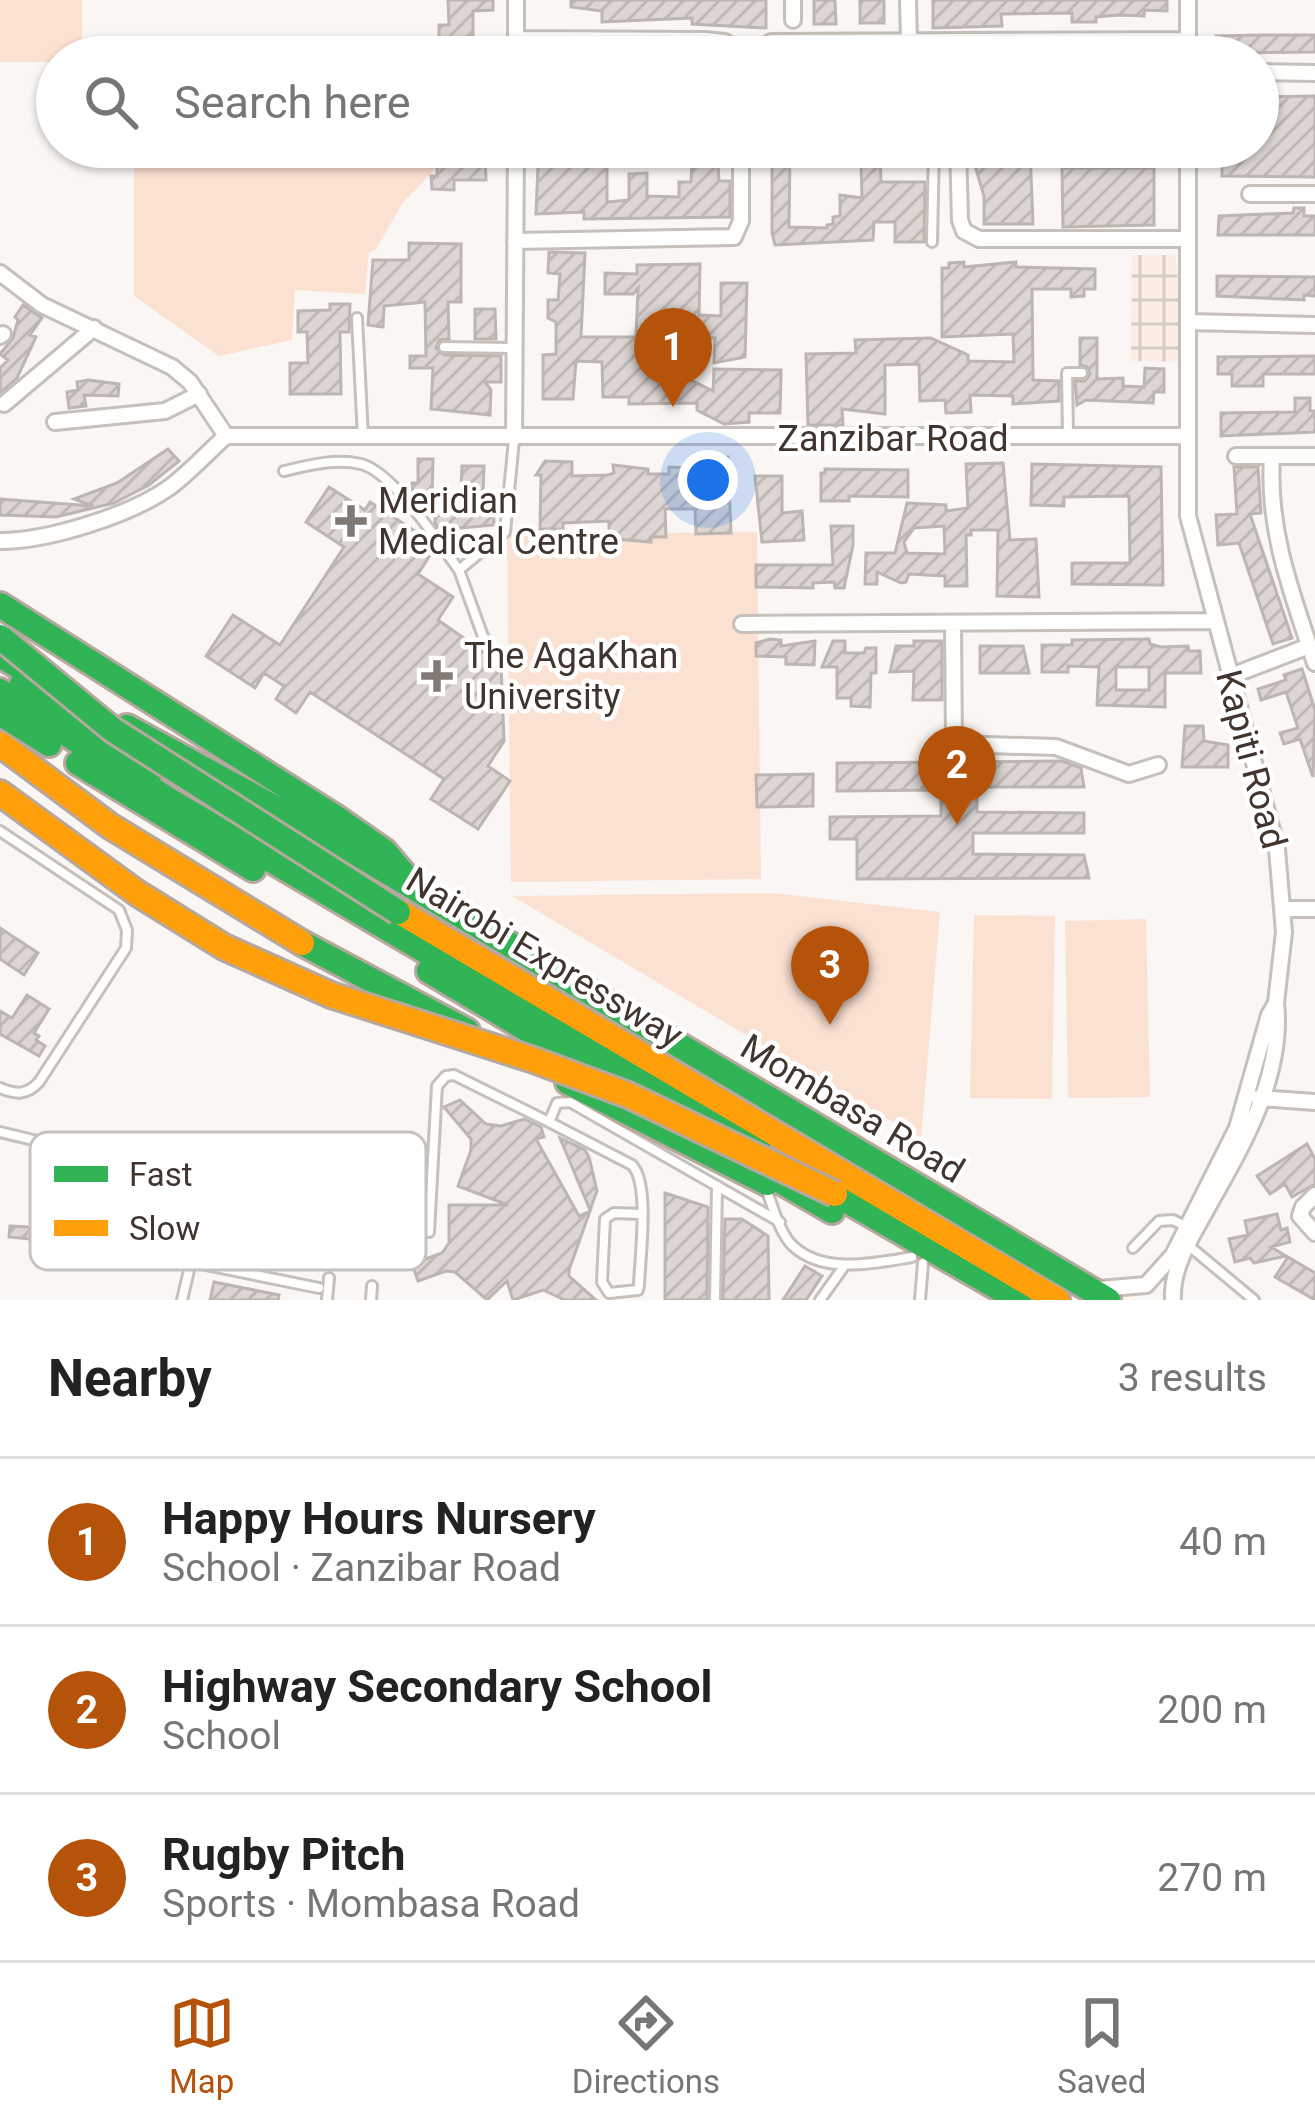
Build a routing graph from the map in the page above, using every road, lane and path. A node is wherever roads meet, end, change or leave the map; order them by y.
1 (516, 0) edge
2 (793, 0) edge
3 (908, 0) edge
4 (1188, 0) edge
5 (793, 20) dead end
6 (516, 36) edge
7 (909, 36) edge
8 (1188, 36) edge
9 (1279, 72) edge
10 (1315, 73) edge
11 (516, 168) edge
12 (741, 168) edge
13 (934, 168) edge
14 (958, 168) edge
15 (1188, 168) edge
16 (1250, 194) dead end
17 (1315, 194) edge
18 (1188, 239) junction
19 (515, 241) junction
20 (932, 242) dead end
21 (0, 273) edge
22 (357, 318) dead end
23 (1188, 322) junction
24 (1315, 325) edge
25 (94, 328) junction
26 (444, 347) dead end
27 (515, 348) junction
28 (1082, 373) dead end
29 (199, 394) junction
30 (4, 404) dead end
31 (55, 422) dead end
32 (226, 436) junction
33 (1188, 436) junction
34 (1068, 437) junction
35 (514, 438) junction
36 (363, 439) junction
37 (1315, 456) edge
38 (1235, 457) dead end
39 (1272, 457) junction
40 (284, 471) dead end
41 (0, 541) edge
42 (459, 570) junction
43 (0, 605) edge
44 (1216, 621) junction
45 (742, 625) dead end
46 (952, 626) junction
47 (0, 638) edge
48 (485, 642) dead end
49 (1309, 646) junction
50 (0, 655) edge
51 (1315, 663) edge
52 (0, 669) edge
53 (1231, 676) junction
54 (0, 691) edge
55 (0, 713) edge
56 (0, 744) edge
57 (1158, 765) dead end
58 (0, 793) edge
59 (0, 831) edge
60 (424, 897) junction
61 (1285, 909) junction
62 (1315, 909) edge
63 (398, 911) junction
64 (0, 1088) edge
65 (1254, 1097) junction
66 (1315, 1102) edge
67 (549, 1122) junction
68 (0, 1132) edge
69 (30, 1139) edge
70 (763, 1180) junction
71 (717, 1186) junction
72 (835, 1194) junction
73 (1315, 1195) edge
74 (641, 1214) junction
75 (780, 1222) junction
76 (855, 1224) junction
77 (429, 1232) dead end
78 (1315, 1233) edge
79 (1190, 1234) junction
80 (1132, 1248) dead end
81 (918, 1260) junction
82 (845, 1265) junction
83 (188, 1270) edge
84 (230, 1270) edge
85 (329, 1278) dead end
86 (372, 1286) dead end
87 (319, 1288) dead end
88 (1099, 1295) edge
89 (182, 1300) edge
90 (327, 1300) edge
91 (371, 1300) edge
92 (715, 1300) edge
93 (820, 1300) edge
94 (920, 1300) edge
95 (985, 1300) edge
96 (1019, 1300) edge
97 (1057, 1300) edge
98 (1174, 1300) edge
99 (1254, 1300) edge

1 - 6 street
2 - 5 street
3 - 7 street
4 - 8 street
9 - 10 street
11 - 19 street
12 - 19 street
13 - 20 lane
14 - 18 street
15 - 18 street, Kapiti Road
16 - 17 street
18 - 23 street, Kapiti Road
19 - 27 street
21 - 25 street
22 - 36 lane
23 - 24 street
23 - 33 street, Kapiti Road
25 - 29 street
25 - 30 street
26 - 27 lane
27 - 35 street
28 - 34 lane
29 - 31 street
29 - 32 street
32 - 36 street, Zanzibar Road
32 - 41 street
33 - 34 street, Zanzibar Road
33 - 44 street, Kapiti Road
34 - 35 street, Zanzibar Road
35 - 36 street, Zanzibar Road
35 - 42 lane
37 - 39 street
38 - 39 street
39 - 49 street
40 - 42 lane
42 - 48 lane
43 - 60 highway
44 - 46 street
44 - 53 street, Kapiti Road
45 - 46 street
46 - 57 street
47 - 63 highway, bridge
49 - 51 street
49 - 53 street
50 - 60 highway, Mombasa Road
52 - 63 highway, Nairobi Expressway, bridge
53 - 61 street, Kapiti Road
54 - 72 highway, Nairobi Expressway, bridge
55 - 76 highway
56 - 70 highway
58 - 72 highway, bridge
59 - 64 lane
60 - 88 highway, Mombasa Road
61 - 62 street
61 - 65 street, Kapiti Road
63 - 97 highway, Nairobi Expressway
65 - 66 street
65 - 79 street, Kapiti Road
67 - 71 lane
67 - 74 lane
67 - 77 lane
68 - 69 lane
70 - 75 lane
70 - 76 highway
71 - 75 lane
71 - 92 lane
72 - 96 highway, Nairobi Expressway
73 - 78 street
74 - 74 lane
75 - 82 lane
76 - 81 highway
79 - 80 lane
79 - 88 street, Kapiti Road
79 - 98 street
79 - 99 lane
81 - 82 lane
81 - 94 lane
81 - 95 highway
82 - 93 lane
83 - 89 lane
84 - 87 lane
85 - 90 lane
86 - 91 lane

